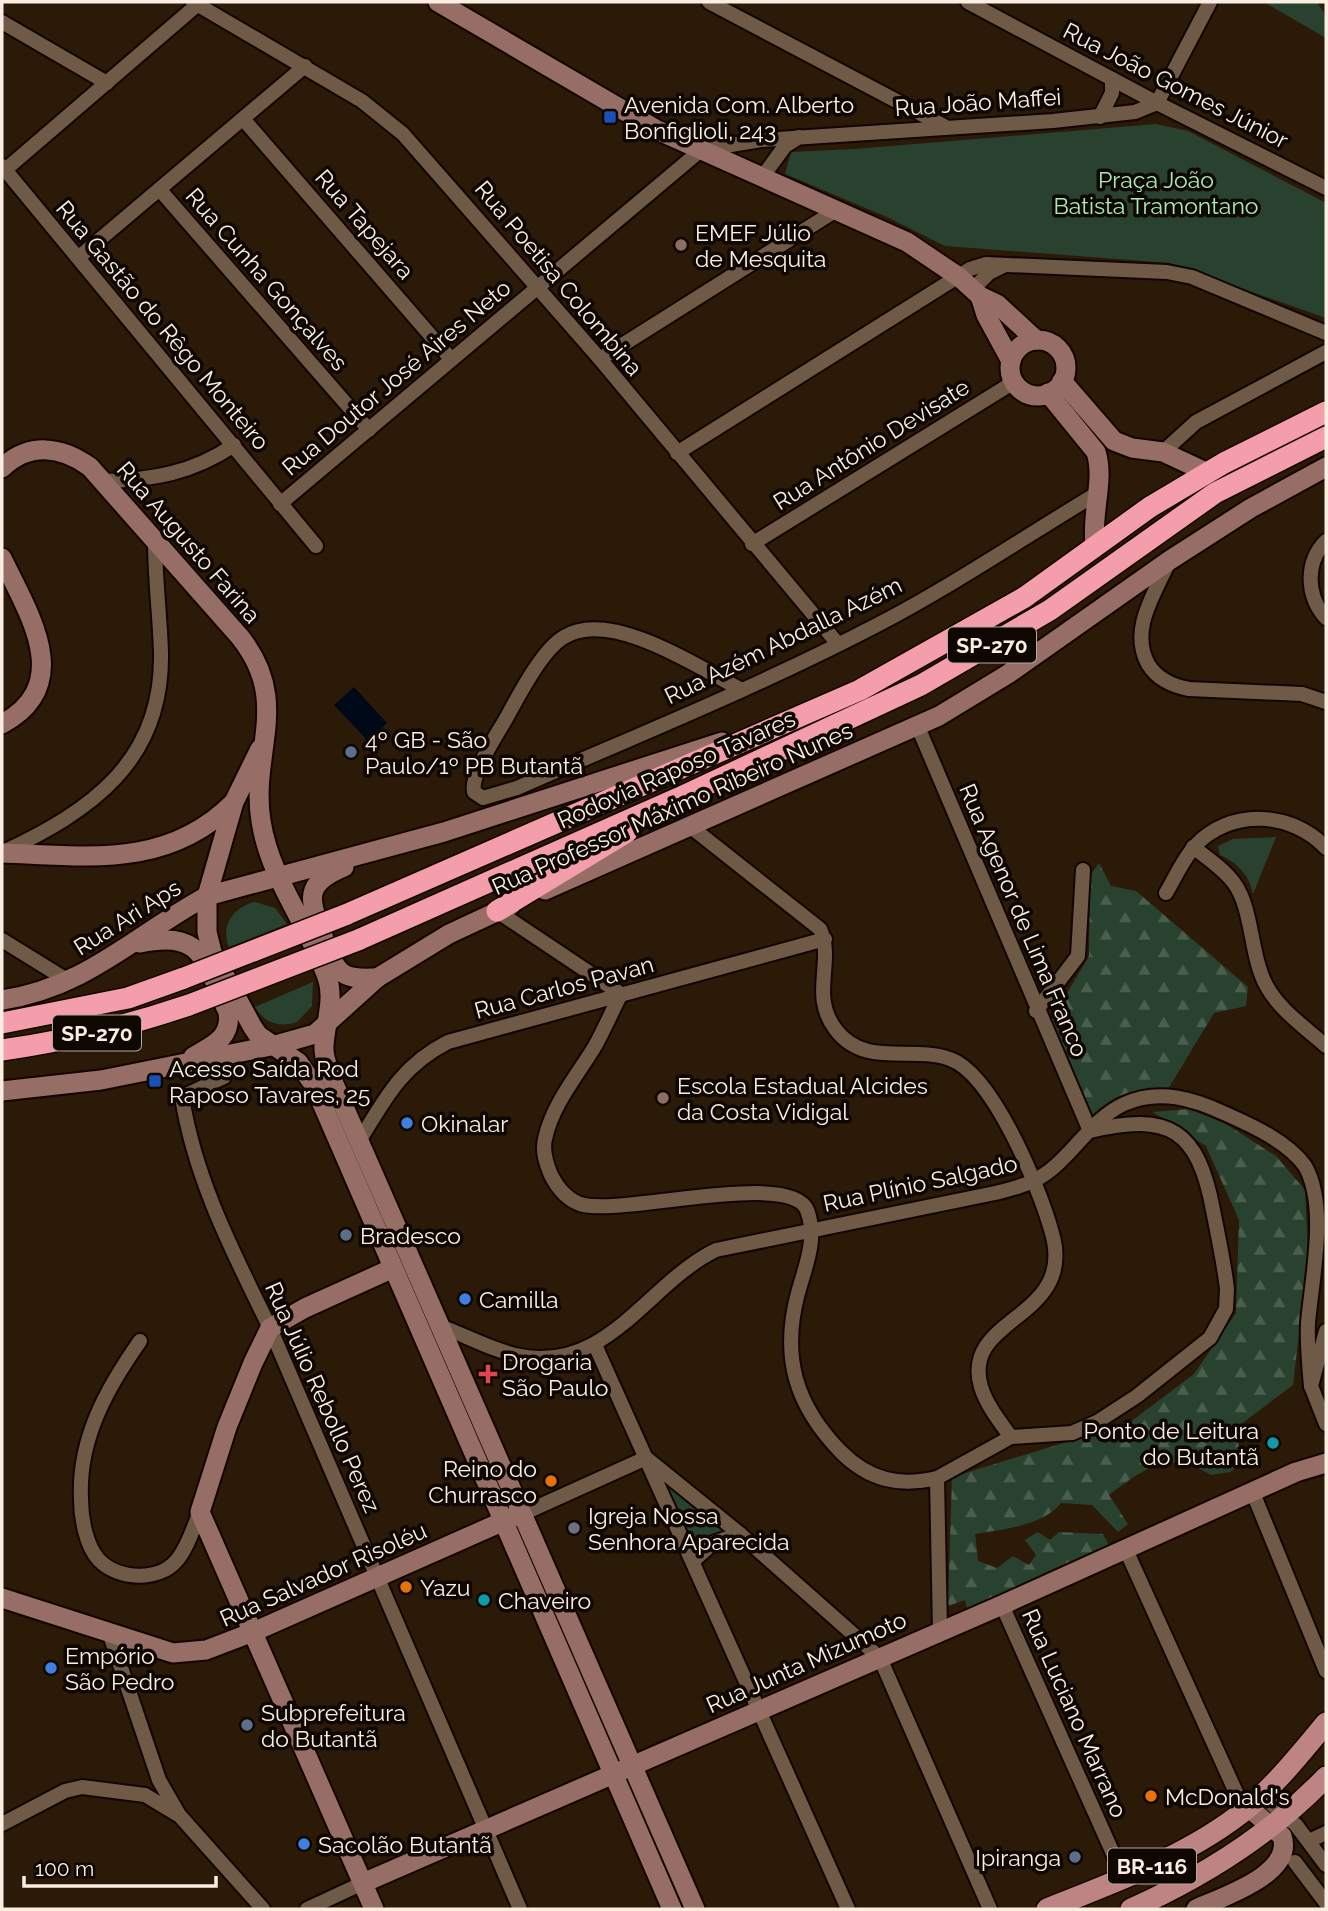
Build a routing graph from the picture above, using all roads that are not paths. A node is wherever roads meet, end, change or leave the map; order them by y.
1 (438, 2) edge
2 (709, 2) edge
3 (968, 2) edge
4 (1209, 2) edge
5 (196, 3) edge
6 (2, 22) edge
7 (305, 66) junction
8 (1112, 79) junction
9 (107, 83) junction
10 (1157, 103) junction
11 (1100, 117) junction
12 (244, 120) junction
13 (946, 127) junction
14 (800, 137) junction
15 (701, 150) junction
16 (4, 168) edge
17 (763, 176) junction
18 (1326, 188) edge
19 (160, 190) junction
20 (838, 209) junction
21 (79, 257) junction
22 (971, 287) junction
23 (538, 288) junction
24 (1326, 333) edge
25 (1036, 340) junction
26 (1326, 352) edge
27 (451, 359) junction
28 (600, 359) junction
29 (1011, 361) junction
30 (1014, 382) junction
31 (1055, 387) junction
32 (1326, 412) edge
33 (369, 430) junction
34 (1326, 437) edge
35 (234, 445) junction
36 (1163, 452) junction
37 (677, 453) junction
38 (1326, 467) edge
39 (2, 468) edge
40 (1208, 473) junction
41 (104, 481) junction
42 (1096, 494) junction
43 (280, 504) junction
44 (155, 541) junction
45 (1326, 541) edge
46 (752, 544) junction
47 (1095, 544) junction
48 (316, 546) dead end
49 (2, 558) edge
50 (1170, 559) junction
51 (1326, 618) edge
52 (838, 645) junction
53 (741, 690) junction
54 (1326, 702) edge
55 (2, 724) edge
56 (784, 724) junction
57 (918, 727) junction
58 (263, 745) junction
59 (685, 795) junction
60 (234, 802) junction
61 (691, 827) junction
62 (1194, 847) junction
63 (1326, 848) edge
64 (383, 850) junction
65 (2, 853) edge
66 (1083, 870) dead end
67 (278, 875) junction
68 (1166, 893) dead end
69 (207, 896) junction
70 (497, 911) junction
71 (825, 939) junction
72 (2, 940) edge
73 (132, 945) junction
74 (377, 978) junction
75 (70, 982) junction
76 (621, 994) junction
77 (2, 1000) edge
78 (1037, 1011) junction
79 (2, 1023) edge
80 (326, 1027) junction
81 (276, 1045) junction
82 (1326, 1046) edge
83 (2, 1050) edge
84 (182, 1065) junction
85 (224, 1077) dead end
86 (2, 1091) edge
87 (1090, 1131) junction
88 (358, 1143) junction
89 (1032, 1182) junction
90 (809, 1230) junction
91 (391, 1269) junction
92 (440, 1326) junction
93 (270, 1328) junction
94 (1326, 1331) edge
95 (140, 1341) dead end
96 (595, 1345) junction
97 (1311, 1386) junction
98 (1326, 1424) edge
99 (1012, 1437) junction
100 (646, 1458) junction
101 (1326, 1463) edge
102 (937, 1478) junction
103 (1253, 1493) junction
104 (200, 1512) junction
105 (522, 1514) junction
106 (502, 1522) junction
107 (740, 1534) junction
108 (1126, 1550) junction
109 (693, 1561) junction
110 (377, 1577) junction
111 (6, 1599) edge
112 (1002, 1605) junction
113 (940, 1631) junction
114 (253, 1632) junction
115 (110, 1635) junction
116 (880, 1658) junction
117 (1326, 1671) edge
118 (758, 1710) junction
119 (1326, 1723) edge
120 (631, 1765) junction
121 (612, 1774) junction
122 (1326, 1777) edge
123 (159, 1780) junction
124 (145, 1795) junction
125 (1255, 1801) junction
126 (180, 1816) junction
127 (1280, 1821) junction
128 (2, 1824) edge
129 (486, 1829) junction
130 (1326, 1833) edge
131 (1312, 1844) junction
132 (1286, 1865) junction
133 (1326, 1865) edge
134 (1124, 1878) junction
135 (363, 1883) junction
136 (1326, 1903) edge
137 (263, 1909) edge
138 (307, 1909) edge
139 (374, 1909) edge
140 (520, 1909) edge
141 (672, 1909) edge
142 (695, 1909) edge
143 (848, 1909) edge
144 (990, 1909) edge
145 (1047, 1909) edge
146 (1131, 1909) edge
147 (1196, 1909) edge

1 - 15 main road
2 - 13 street
3 - 8 street, Rua João Gomes Júnior
4 - 10 street
5 - 7 street, Rua Poetisa Colombina
5 - 9 street
6 - 9 street
7 - 12 street
7 - 23 street, Rua Poetisa Colombina
8 - 10 street, Rua João Gomes Júnior
8 - 11 street
9 - 16 street
10 - 11 street, Rua João Maffei
10 - 18 street, Rua João Gomes Júnior
11 - 13 street, Rua João Maffei
12 - 19 street
12 - 27 street, Rua Tapejara
13 - 14 street, Rua João Maffei
14 - 15 street, Rua João Maffei
14 - 17 street
15 - 17 main road
15 - 23 street, Rua Doutor José Aires Neto
16 - 21 street, Rua Gastão do Rêgo Monteiro
17 - 20 main road
19 - 21 street
19 - 33 street, Rua Cunha Gonçalves
20 - 22 main road
20 - 28 street
21 - 35 street, Rua Gastão do Rêgo Monteiro
22 - 24 street
22 - 25 main road
22 - 29 main road
22 - 37 street
23 - 27 street, Rua Doutor José Aires Neto
23 - 28 street, Rua Poetisa Colombina
25 - 29 main road
25 - 31 main road
26 - 36 street
27 - 33 street, Rua Doutor José Aires Neto
28 - 37 street, Rua Poetisa Colombina
29 - 30 main road
30 - 31 main road
30 - 46 street, Rua Antônio Devisate
31 - 36 main road
31 - 42 main road
32 - 40 highway, Rodovia Raposo Tavares / SP-270
33 - 43 street, Rua Doutor José Aires Neto
34 - 59 highway, Rodovia Raposo Tavares / SP-270
35 - 41 street
35 - 43 street, Rua Gastão do Rêgo Monteiro
36 - 40 main road
37 - 46 street, Rua Poetisa Colombina
38 - 50 main road, Rua Professor Máximo Ribeiro Nunes
39 - 41 main road, Rua Augusto Farina
40 - 47 highway, Rodovia Raposo Tavares / SP-270
41 - 44 main road, Rua Augusto Farina
42 - 47 main road
42 - 52 street, Rua Azém Abdalla Azém
43 - 48 street, Rua Gastão do Rêgo Monteiro
44 - 58 main road, Rua Augusto Farina
44 - 65 street
45 - 51 street
46 - 52 street, Rua Poetisa Colombina
47 - 56 highway, Rodovia Raposo Tavares / SP-270
49 - 55 main road
50 - 54 street
50 - 57 main road, Rua Professor Máximo Ribeiro Nunes
52 - 53 street, Rua Azém Abdalla Azém
53 - 53 street, Rua Azém Abdalla Azém
56 - 64 main road
56 - 79 highway, Rodovia Raposo Tavares / SP-270, bridge
57 - 61 main road, Rua Professor Máximo Ribeiro Nunes
57 - 78 street, Rua Agenor de Lima Franco
58 - 60 main road, Rua Augusto Farina
58 - 67 main road, Rua Augusto Farina
59 - 70 highway
59 - 83 highway, Rodovia Raposo Tavares / SP-270, bridge
60 - 65 main road, Rua Augusto Farina
60 - 69 main road, Rua Augusto Farina
61 - 70 main road, Rua Professor Máximo Ribeiro Nunes
61 - 71 street
62 - 63 street
62 - 68 street
62 - 82 street
64 - 67 main road
64 - 74 main road
66 - 78 street
67 - 69 main road, Rua Ari Aps
67 - 80 main road, Rua Augusto Farina
69 - 73 main road, Rua Ari Aps
69 - 81 main road, Rua Augusto Farina
70 - 74 main road, Rua Professor Máximo Ribeiro Nunes
70 - 76 street
71 - 76 street, Rua Carlos Pavan
71 - 89 street
72 - 75 street
73 - 75 main road, Rua Ari Aps
73 - 84 main road
74 - 80 main road, Rua Professor Máximo Ribeiro Nunes
75 - 77 main road, Rua Ari Aps
76 - 88 street, Rua Carlos Pavan
76 - 90 street
78 - 87 street, Rua Agenor de Lima Franco
80 - 81 main road, Rua Professor Máximo Ribeiro Nunes
80 - 88 main road, Rua Augusto Farina
81 - 84 main road, Rua Professor Máximo Ribeiro Nunes
81 - 91 main road, Rua Augusto Farina
84 - 86 main road, Rua Professor Máximo Ribeiro Nunes
85 - 93 street, Rua Júlio Rebollo Perez
87 - 89 street, Rua Plínio Salgado
87 - 97 street, Rua Plínio Salgado
87 - 99 street
88 - 92 main road, Rua Augusto Farina
89 - 90 street, Rua Plínio Salgado
89 - 99 street
90 - 96 street, Rua Plínio Salgado
90 - 102 street
91 - 93 main road
91 - 106 main road, Rua Augusto Farina
92 - 96 street, Rua Plínio Salgado
92 - 105 main road, Rua Augusto Farina
93 - 104 main road
93 - 110 street, Rua Júlio Rebollo Perez
94 - 97 street
95 - 104 street
96 - 100 street
97 - 98 street, Rua Plínio Salgado
99 - 102 street
100 - 105 street, Rua Salvador Risoléu
100 - 107 street
100 - 109 street
101 - 103 main road, Rua Junta Mizumoto
102 - 113 street
103 - 108 main road, Rua Junta Mizumoto
103 - 117 street
104 - 114 main road
105 - 106 main road, Rua Salvador Risoléu
105 - 120 main road, Rua Augusto Farina
106 - 110 main road, Rua Salvador Risoléu
106 - 121 main road, Rua Augusto Farina
107 - 109 street
107 - 116 street
108 - 112 main road, Rua Junta Mizumoto
108 - 125 street
109 - 118 street
110 - 114 main road, Rua Salvador Risoléu
110 - 129 street, Rua Júlio Rebollo Perez
111 - 115 main road, Rua Salvador Risoléu
112 - 113 main road, Rua Junta Mizumoto
112 - 134 street, Rua Luciano Marrano
113 - 116 main road, Rua Junta Mizumoto
114 - 115 main road, Rua Salvador Risoléu
114 - 135 main road
115 - 123 street
116 - 118 main road, Rua Junta Mizumoto
116 - 144 street
118 - 120 main road, Rua Junta Mizumoto
118 - 143 street
119 - 125 main road, BR-116
120 - 121 main road, Rua Junta Mizumoto
120 - 142 main road, Rua Augusto Farina
121 - 129 main road, Rua Junta Mizumoto
121 - 141 main road, Rua Augusto Farina
122 - 127 main road, BR-116
123 - 124 street
123 - 126 street
124 - 126 street
124 - 128 street
125 - 127 main road
125 - 134 main road, BR-116
126 - 137 street
127 - 131 street
127 - 132 main road
127 - 146 main road, BR-116
129 - 135 main road, Rua Junta Mizumoto
129 - 140 street, Rua Júlio Rebollo Perez
130 - 131 street
131 - 132 street
131 - 133 street
132 - 136 street
132 - 147 main road
134 - 145 main road, BR-116
135 - 138 street, Rua Junta Mizumoto
135 - 139 main road

